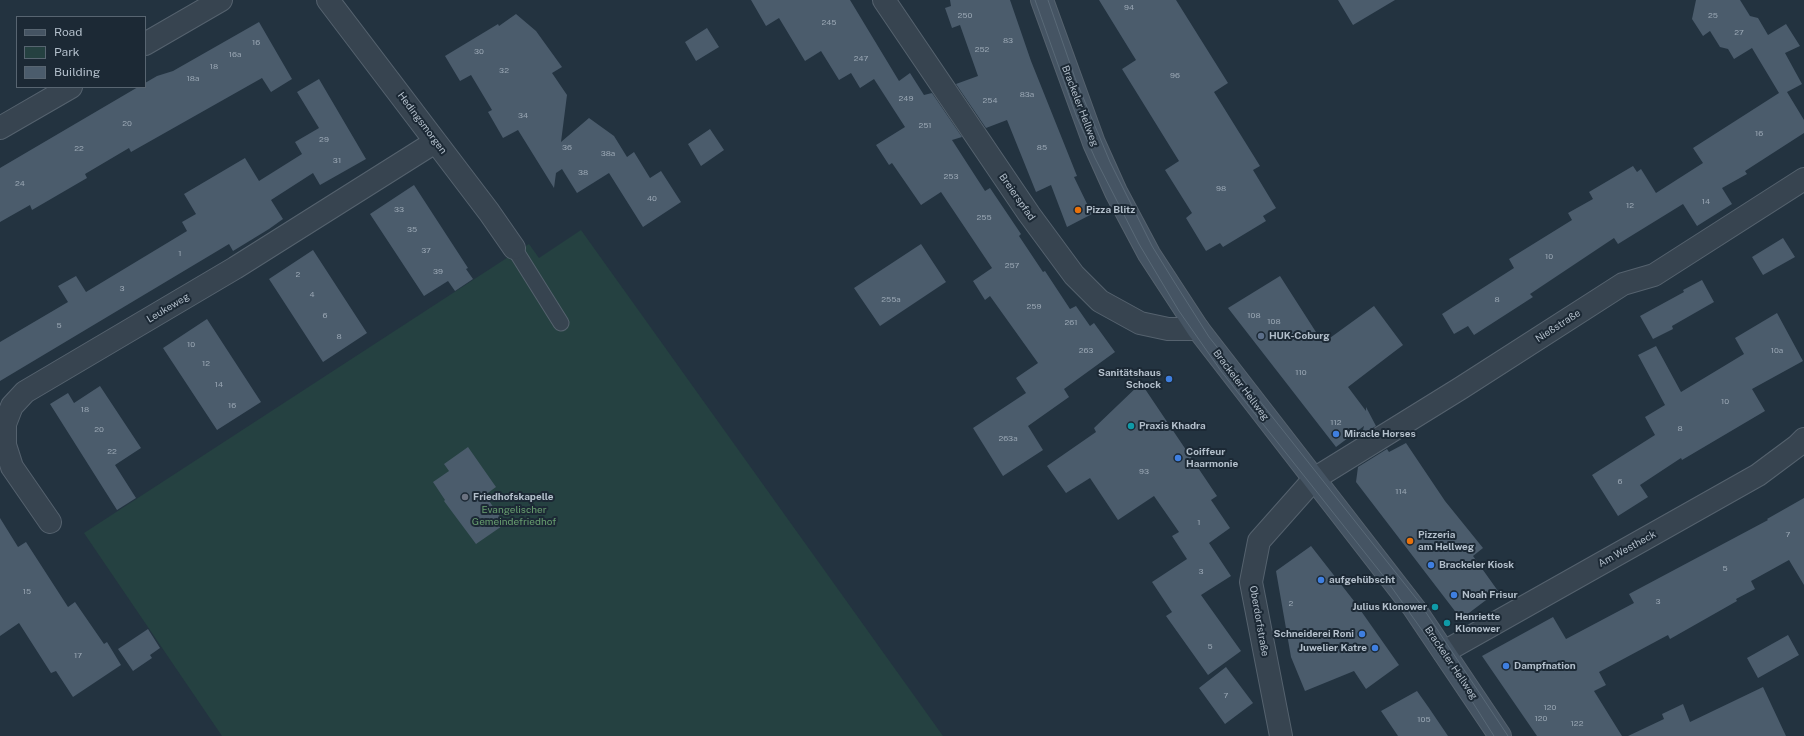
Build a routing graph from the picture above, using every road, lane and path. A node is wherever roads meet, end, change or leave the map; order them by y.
1 (221, 0) edge
2 (328, 0) edge
3 (884, 0) edge
4 (1042, 0) edge
5 (146, 43) edge
6 (69, 88) edge
7 (0, 128) edge
8 (435, 142) junction
9 (1804, 179) edge
10 (514, 248) joint
11 (561, 323) dead end
12 (1198, 329) junction
13 (1804, 438) edge
14 (1314, 478) junction
15 (50, 522) dead end
16 (1444, 652) junction
17 (1281, 736) edge
18 (1500, 736) edge

1 - 5 street
2 - 8 street, Hedingsmorgen
3 - 12 street, Breierspfad
4 - 12 main road, Brackeler Hellweg
6 - 7 street
8 - 10 street, Hedingsmorgen
8 - 15 street, Leukeweg
9 - 14 street, Nießstraße
10 - 11 lane
12 - 14 main road, Brackeler Hellweg
13 - 16 street, Am Westheck
14 - 16 main road, Brackeler Hellweg
14 - 17 street, Oberdorfstraße
16 - 18 main road, Brackeler Hellweg

